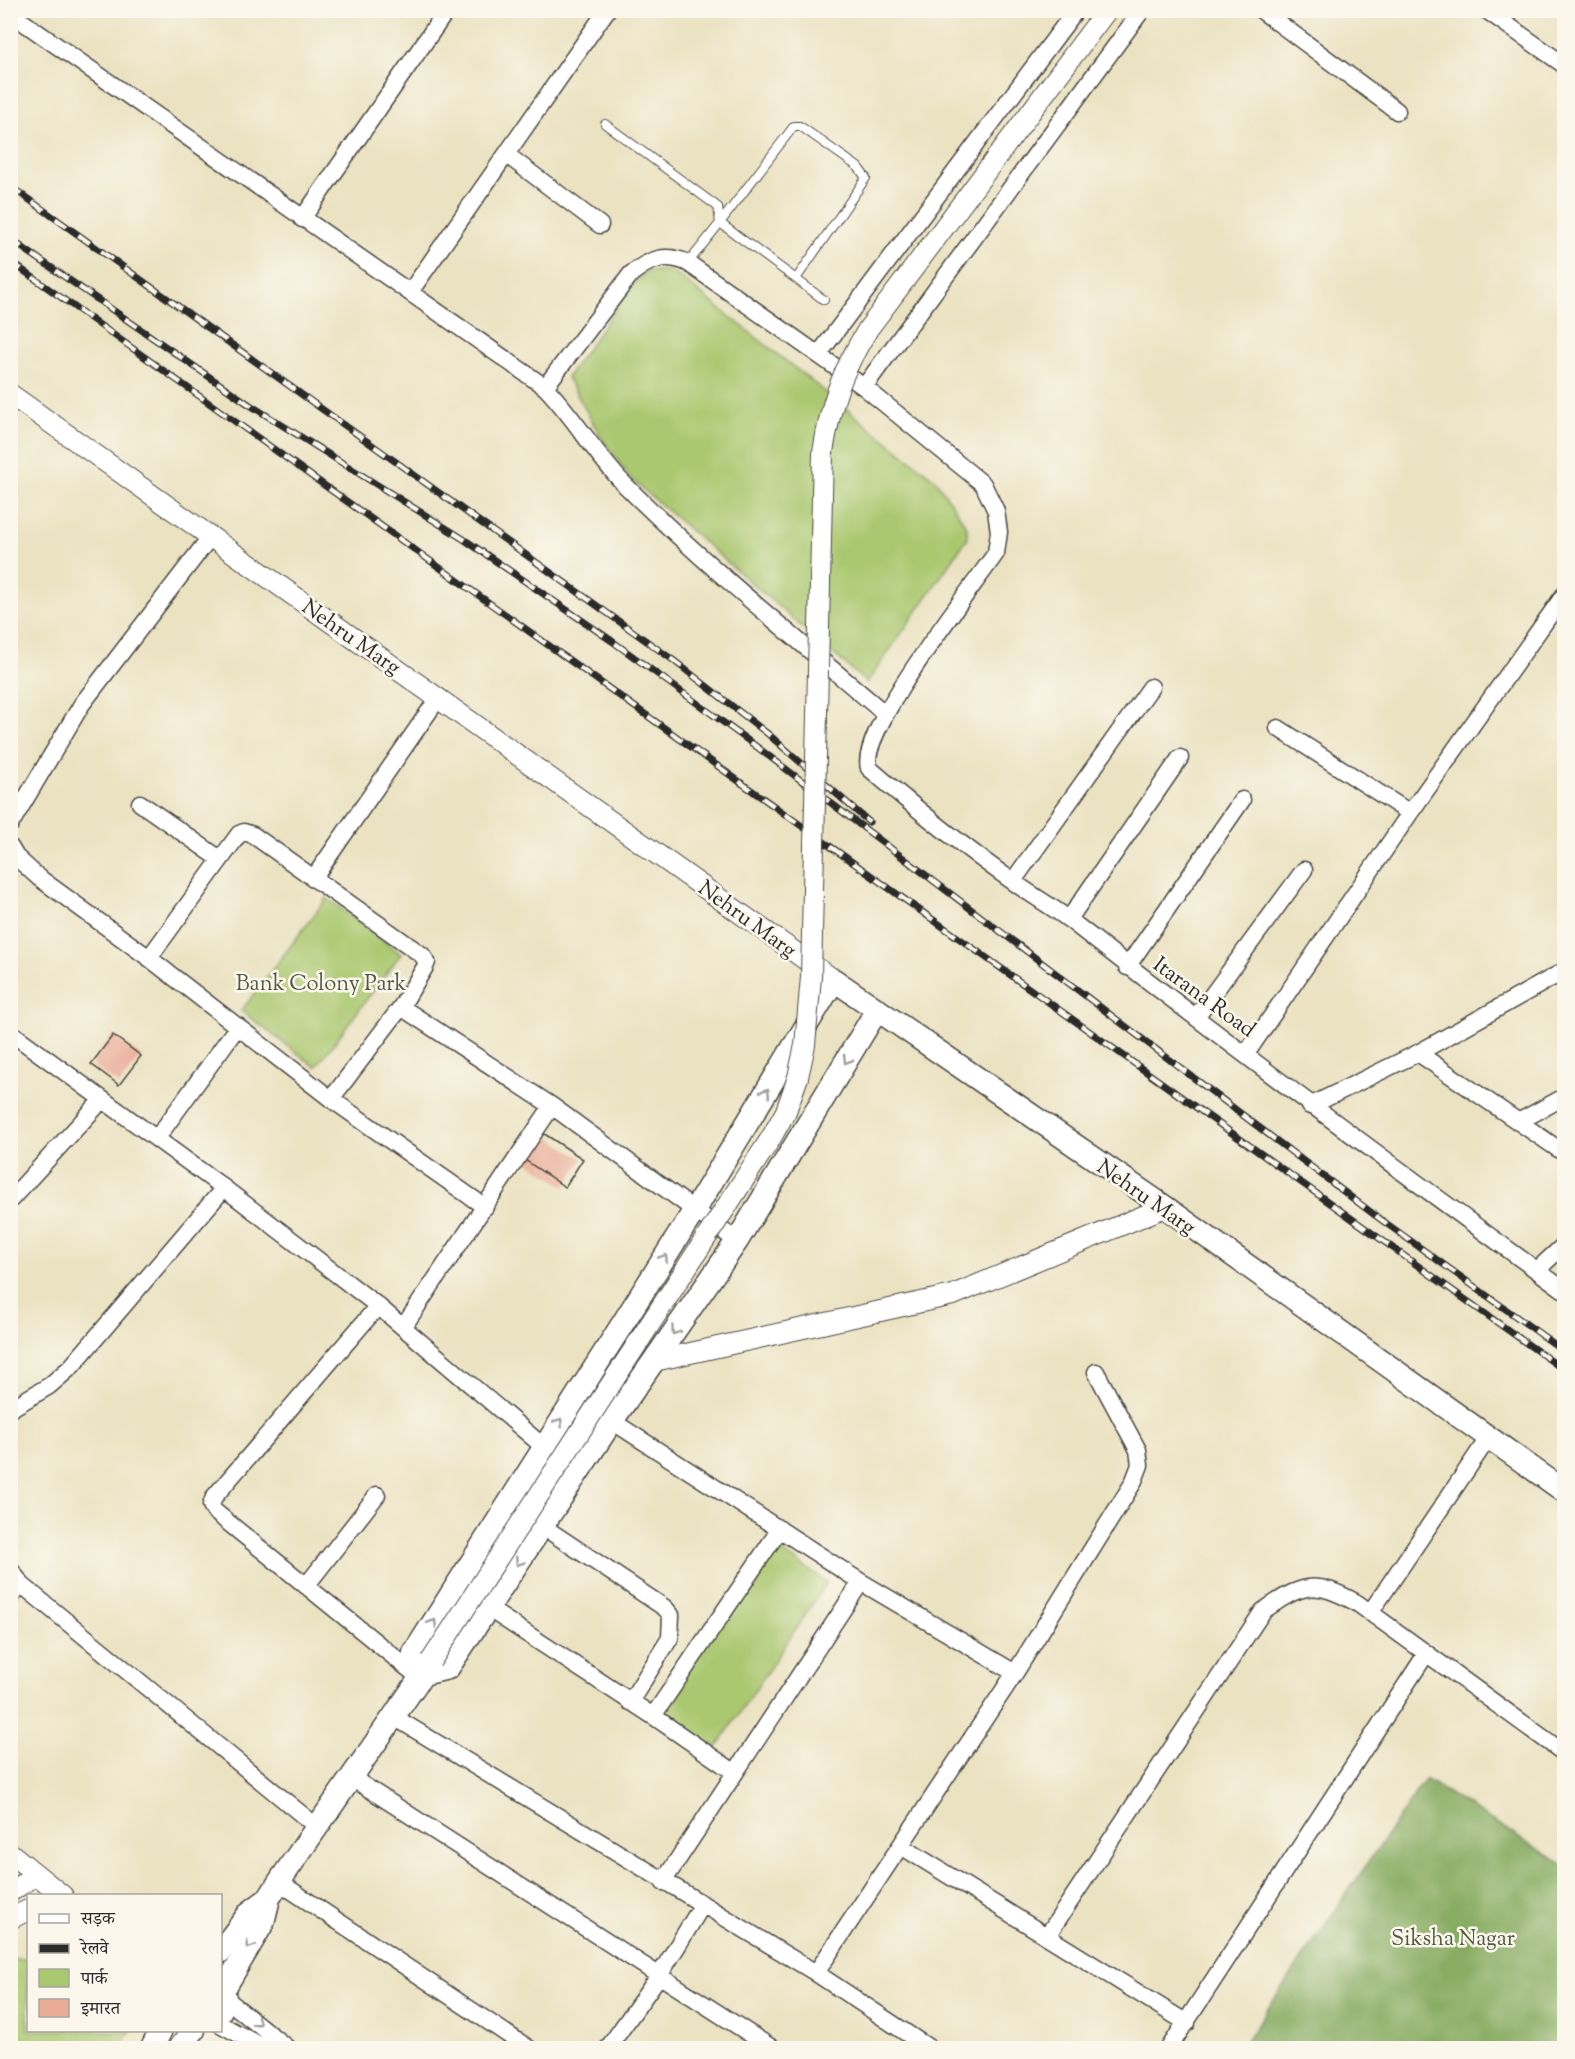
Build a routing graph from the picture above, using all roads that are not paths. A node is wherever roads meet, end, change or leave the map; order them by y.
1 (447, 10) edge
2 (607, 10) edge
3 (1076, 10) edge
4 (1107, 10) edge
5 (1142, 10) edge
6 (1261, 10) edge
7 (1485, 10) edge
8 (10, 13) edge
9 (1564, 65) edge
10 (1397, 111) dead end
11 (605, 124) dead end
12 (507, 155) junction
13 (302, 219) junction
14 (720, 223) junction
15 (600, 225) dead end
16 (688, 263) junction
17 (796, 279) junction
18 (410, 292) junction
19 (824, 300) dead end
20 (819, 354) junction
21 (545, 387) junction
22 (864, 387) junction
23 (10, 394) edge
24 (211, 536) junction
25 (1564, 595) edge
26 (1151, 687) dead end
27 (439, 698) junction
28 (884, 713) junction
29 (1278, 728) dead end
30 (1180, 758) dead end
31 (1242, 800) dead end
32 (140, 803) dead end
33 (1410, 813) junction
34 (10, 825) edge
35 (10, 847) edge
36 (220, 859) junction
37 (1304, 870) dead end
38 (313, 879) junction
39 (1013, 881) junction
40 (1069, 919) junction
41 (149, 958) junction
42 (1127, 967) junction
43 (1564, 971) edge
44 (834, 980) junction
45 (401, 1007) junction
46 (877, 1010) junction
47 (1196, 1017) junction
48 (238, 1026) junction
49 (10, 1032) edge
50 (1418, 1053) junction
51 (1246, 1054) junction
52 (1564, 1097) edge
53 (331, 1099) junction
54 (102, 1100) junction
55 (552, 1106) junction
56 (1310, 1106) junction
57 (1518, 1122) junction
58 (157, 1138) junction
59 (1564, 1153) edge
60 (224, 1188) junction
61 (11, 1199) edge
62 (485, 1207) junction
63 (1165, 1208) junction
64 (694, 1211) junction
65 (737, 1241) junction
66 (1564, 1245) edge
67 (1537, 1270) junction
68 (1564, 1290) edge
69 (378, 1306) junction
70 (404, 1326) junction
71 (654, 1361) junction
72 (1096, 1372) dead end
73 (10, 1409) edge
74 (612, 1421) junction
75 (1489, 1437) junction
76 (543, 1447) junction
77 (577, 1475) junction
78 (1564, 1478) edge
79 (1564, 1491) edge
80 (377, 1495) dead end
81 (542, 1527) junction
82 (780, 1529) junction
83 (10, 1569) edge
84 (861, 1582) junction
85 (306, 1587) junction
86 (16, 1591) edge
87 (489, 1609) junction
88 (1370, 1613) junction
89 (1426, 1654) junction
90 (425, 1671) junction
91 (1015, 1673) junction
92 (630, 1702) junction
93 (653, 1716) junction
94 (394, 1717) junction
95 (1564, 1753) edge
96 (734, 1772) junction
97 (352, 1778) junction
98 (317, 1827) junction
99 (901, 1846) junction
100 (10, 1853) edge
101 (36, 1875) junction
102 (663, 1882) junction
103 (274, 1890) junction
104 (17, 1891) edge
105 (57, 1894) edge
106 (703, 1904) junction
107 (27, 1910) edge
108 (10, 1919) edge
109 (1047, 1936) junction
110 (222, 1949) edge
111 (816, 1973) junction
112 (659, 1976) junction
113 (222, 1995) edge
114 (1187, 2023) junction
115 (222, 2025) edge
116 (160, 2032) edge
117 (193, 2032) edge
118 (152, 2049) edge
119 (180, 2049) edge
120 (264, 2049) edge
121 (287, 2049) edge
122 (528, 2049) edge
123 (608, 2049) edge
124 (772, 2049) edge
125 (929, 2049) edge
126 (1169, 2049) edge

1 - 13 street
2 - 12 street
3 - 20 street
4 - 90 street, bridge
5 - 22 street
6 - 10 street
7 - 9 street
8 - 13 street
11 - 14 lane
12 - 15 street
12 - 18 street
13 - 18 street
14 - 16 lane
14 - 17 lane
14 - 17 lane
16 - 20 street, Itarana Road
16 - 21 street
17 - 19 lane
18 - 21 street
20 - 22 street, Itarana Road
21 - 28 street
22 - 28 street, Itarana Road
23 - 24 street, Nehru Marg
24 - 27 street, Nehru Marg
24 - 34 street
25 - 33 street
26 - 39 street
27 - 38 street
27 - 44 street, Nehru Marg
28 - 39 street, Itarana Road
29 - 33 street
30 - 40 street
31 - 42 street
32 - 36 street
33 - 51 street
35 - 41 street
36 - 38 street
36 - 41 street
37 - 47 street
38 - 45 street
39 - 40 street, Itarana Road
40 - 42 street, Itarana Road
41 - 48 street
42 - 47 street, Itarana Road
43 - 50 street
44 - 46 main road, Nehru Marg
64 -> 44 main road
45 - 53 street
45 - 55 street
46 - 63 main road, Nehru Marg
46 -> 65 main road
47 - 51 street, Itarana Road
48 - 53 street
48 - 58 street
49 - 54 street
50 - 56 street
50 - 57 street
51 - 56 street, Itarana Road
52 - 57 street
53 - 62 street
54 - 58 street
54 - 61 street
55 - 62 street
55 - 64 street
56 - 67 street, Itarana Road
57 - 59 street
58 - 60 street
60 - 69 street
60 - 73 street
62 - 70 street
63 - 71 street
63 - 75 main road, Nehru Marg
64 - 65 street
76 -> 64 main road
65 -> 71 main road
66 - 67 street
67 - 68 street, Itarana Road
69 - 70 street
69 - 85 street
70 - 76 street
71 - 74 main road
72 - 91 street
74 - 77 main road
74 - 82 street
75 - 78 main road, Nehru Marg
75 - 79 main road, Nehru Marg
75 - 88 street
76 - 77 street
90 -> 76 main road
77 - 81 main road
80 - 85 street
81 -> 87 main road
81 - 92 street
82 - 84 street
82 - 93 street
83 - 86 street
84 - 91 street
84 - 96 street
85 - 90 street
86 - 98 street
87 - 90 main road
87 - 92 street
88 - 89 street
88 - 109 street
89 - 95 street
89 - 114 street
90 - 94 main road
91 - 99 street
92 - 93 street
93 - 96 street
94 - 97 main road
94 - 102 street
96 - 102 street
97 - 98 main road
97 - 112 street
98 - 103 main road
99 - 109 street
99 - 111 street
100 - 101 street
101 - 104 street
101 - 105 street
102 - 106 street
103 - 110 main road
103 -> 113 main road
103 - 122 street
106 - 111 street
106 - 112 street
107 - 108 street
109 - 114 street
111 - 125 street
112 - 123 street
112 - 124 street
113 -> 121 street
114 - 126 street
115 - 120 street
116 - 118 main road
117 - 119 main road

